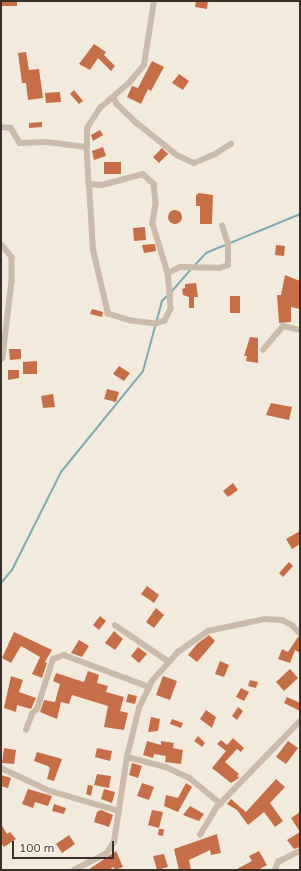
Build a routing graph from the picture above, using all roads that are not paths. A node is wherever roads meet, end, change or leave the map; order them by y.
1 (154, 1) edge
2 (114, 97) junction
3 (1, 127) edge
4 (231, 144) dead end
5 (86, 147) junction
6 (89, 184) junction
7 (222, 226) dead end
8 (1, 244) edge
9 (168, 273) junction
10 (300, 330) edge
11 (263, 350) dead end
12 (4, 358) dead end
13 (114, 625) dead end
14 (300, 633) edge
15 (168, 661) junction
16 (149, 687) junction
17 (300, 721) edge
18 (26, 730) dead end
19 (127, 757) junction
20 (1, 768) edge
21 (221, 804) junction
22 (119, 811) junction
23 (200, 835) dead end
24 (300, 851) edge
25 (74, 870) edge
26 (275, 870) edge

1 - 2 street
2 - 4 street
2 - 5 street
3 - 5 street
5 - 6 street
6 - 9 street
6 - 9 street
7 - 9 street
8 - 12 street
10 - 11 street
13 - 15 street
14 - 15 street
15 - 16 street
16 - 18 street
16 - 19 street
17 - 21 street
19 - 21 street
19 - 22 street
20 - 22 street
21 - 23 street
22 - 25 street
24 - 26 street

